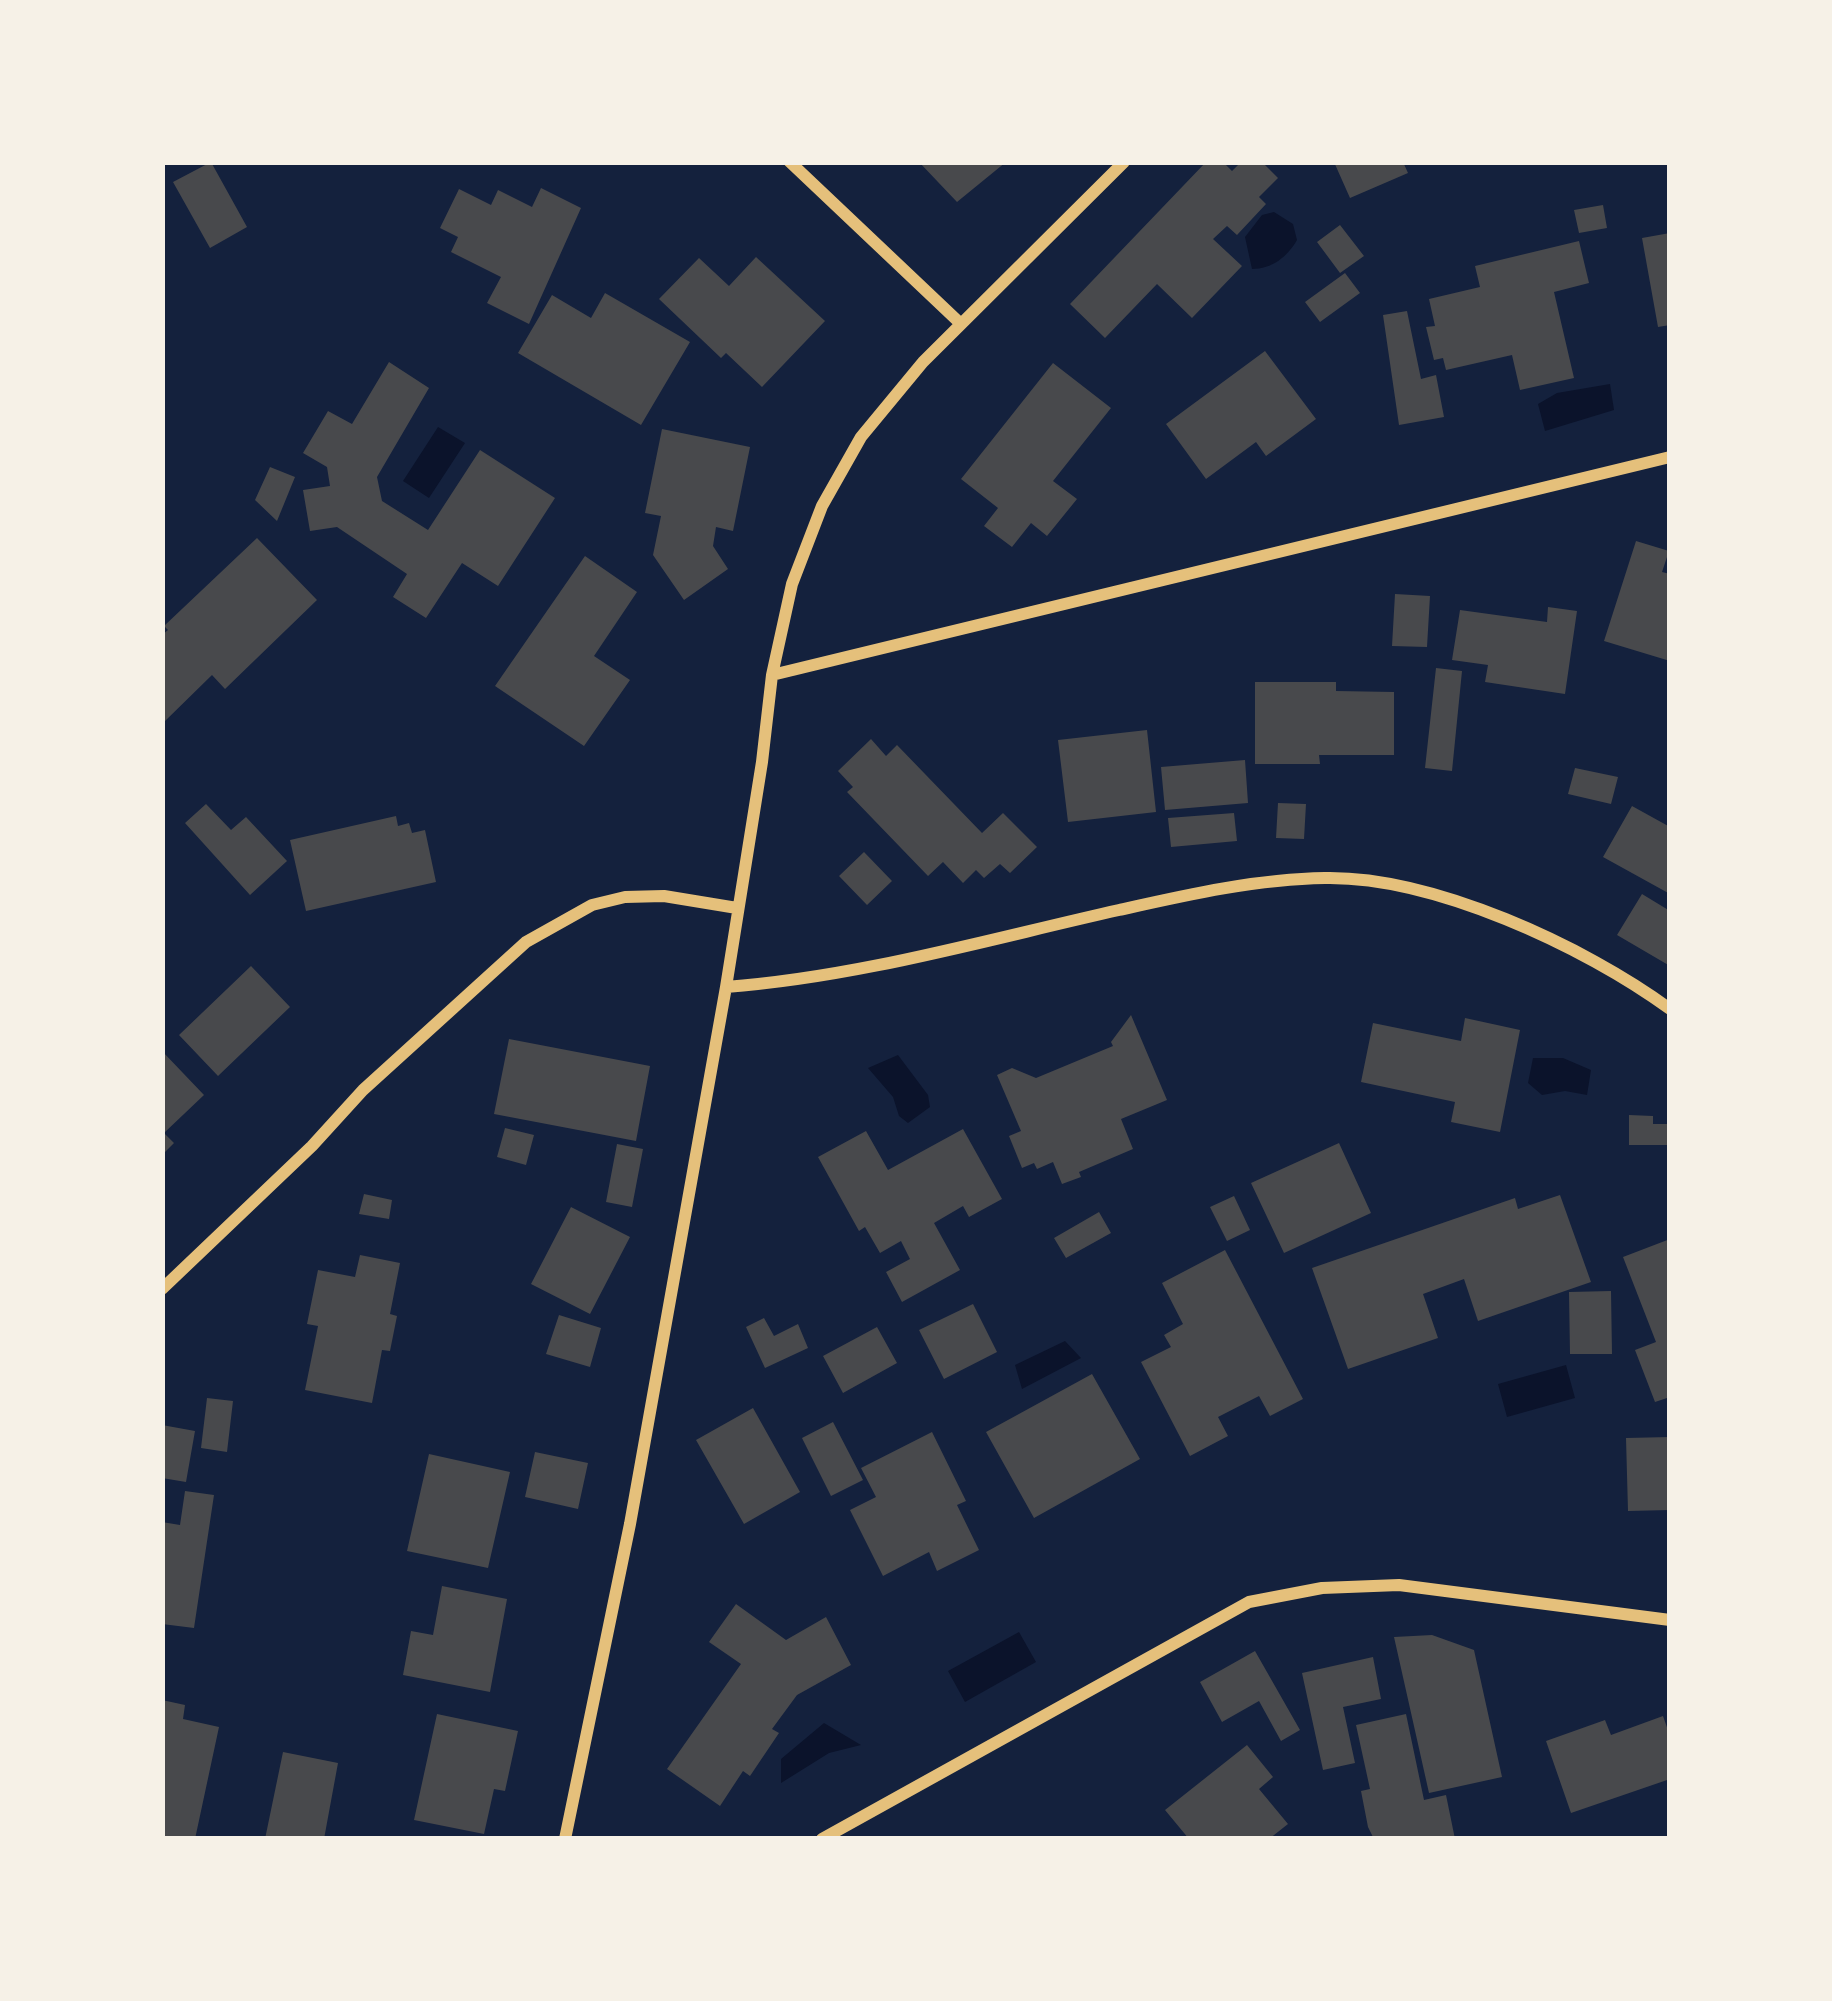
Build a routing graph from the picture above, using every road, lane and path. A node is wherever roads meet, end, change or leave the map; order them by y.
1 (790, 162) edge
2 (1124, 162) edge
3 (961, 324) junction
4 (1670, 457) edge
5 (772, 675) junction
6 (737, 908) junction
7 (726, 987) junction
8 (1670, 1009) edge
9 (162, 1289) edge
10 (1670, 1620) edge
11 (565, 1839) edge
12 (822, 1839) edge

1 - 3 street
2 - 3 street
3 - 5 street
4 - 5 street
5 - 6 street
6 - 7 street
6 - 9 street
7 - 8 street
7 - 11 street
10 - 12 street

